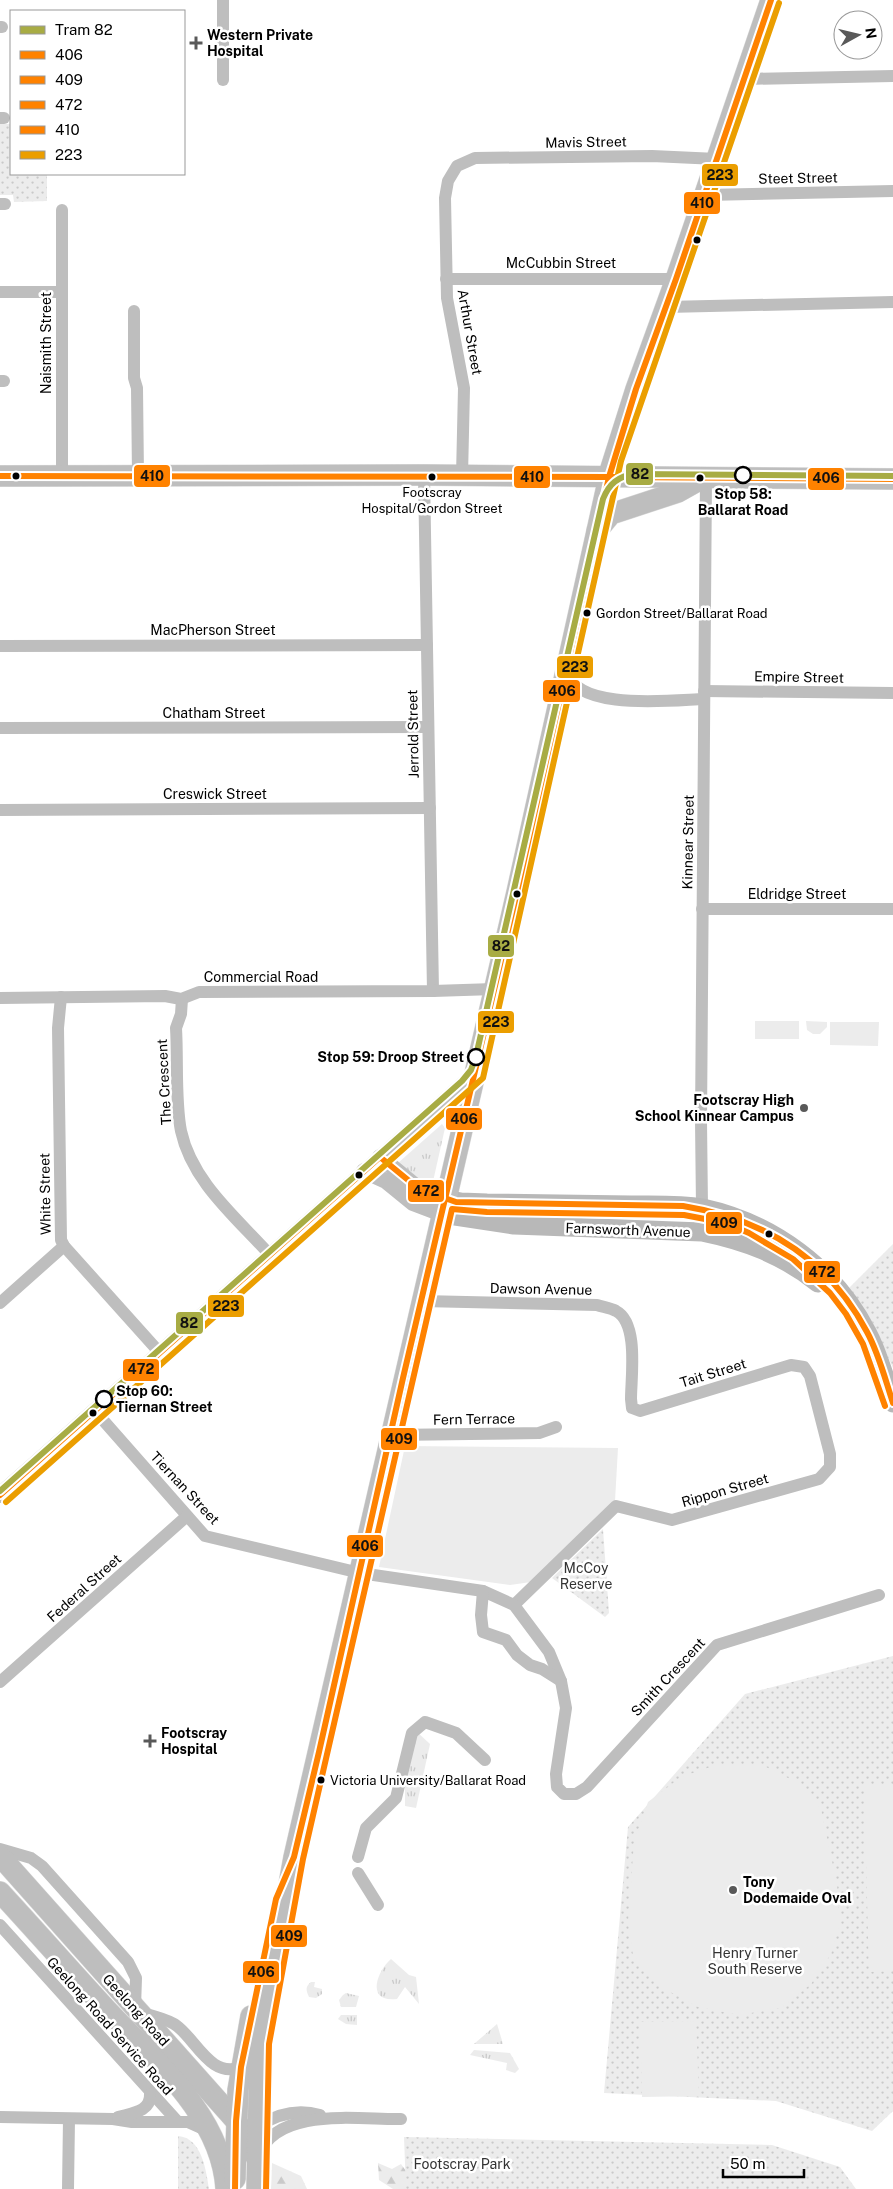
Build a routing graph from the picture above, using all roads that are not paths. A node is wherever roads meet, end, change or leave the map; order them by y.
1 (223, 0) edge
2 (771, 0) edge
3 (893, 76) edge
4 (745, 79) junction
5 (223, 80) dead end
6 (717, 159) junction
7 (456, 166) joint
8 (893, 191) edge
9 (704, 195) junction
10 (62, 210) dead end
11 (676, 278) junction
12 (446, 279) junction
13 (0, 292) edge
14 (61, 292) junction
15 (893, 302) edge
16 (666, 307) junction
17 (134, 311) dead end
18 (424, 475) junction
19 (0, 476) edge
20 (62, 476) junction
21 (138, 476) junction
22 (462, 476) junction
23 (609, 477) junction
24 (706, 477) junction
25 (893, 479) edge
26 (597, 531) junction
27 (427, 645) junction
28 (0, 646) edge
29 (567, 669) junction
30 (584, 692) junction
31 (893, 693) edge
32 (704, 695) junction
33 (560, 701) junction
34 (428, 727) junction
35 (0, 728) edge
36 (430, 808) junction
37 (0, 810) edge
38 (702, 909) junction
39 (893, 909) edge
40 (494, 989) junction
41 (433, 991) junction
42 (61, 997) junction
43 (0, 998) edge
44 (182, 999) junction
45 (475, 1074) junction
46 (380, 1157) junction
47 (364, 1171) junction
48 (562, 1204) junction
49 (611, 1204) junction
50 (444, 1207) junction
51 (702, 1208) junction
52 (561, 1227) junction
53 (610, 1229) junction
54 (702, 1232) junction
55 (64, 1246) junction
56 (270, 1255) junction
57 (422, 1301) junction
58 (0, 1303) edge
59 (160, 1353) junction
60 (892, 1398) edge
61 (632, 1408) joint
62 (95, 1411) junction
63 (556, 1427) dead end
64 (391, 1435) junction
65 (830, 1467) joint
66 (0, 1495) edge
67 (187, 1516) junction
68 (360, 1573) junction
69 (483, 1591) junction
70 (879, 1595) dead end
71 (514, 1605) junction
72 (561, 1681) junction
73 (0, 1682) edge
74 (485, 1760) dead end
75 (0, 1849) edge
76 (0, 1856) edge
77 (294, 1856) junction
78 (358, 1857) dead end
79 (358, 1873) dead end
80 (0, 1892) edge
81 (378, 1905) dead end
82 (0, 1925) edge
83 (136, 2009) junction
84 (109, 2012) junction
85 (93, 2028) junction
86 (241, 2067) junction
87 (150, 2094) junction
88 (0, 2117) edge
89 (69, 2119) junction
90 (113, 2119) junction
91 (332, 2119) junction
92 (401, 2119) dead end
93 (178, 2122) junction
94 (208, 2131) junction
95 (244, 2134) junction
96 (257, 2174) edge
97 (68, 2189) edge
98 (226, 2189) edge
99 (235, 2189) edge

1 - 5 street
2 - 4 main road
3 - 4 street
4 - 6 main road
6 - 7 street, Mavis Street
6 - 9 main road
7 - 12 street, Arthur Street
8 - 9 street, Steet Street
9 - 11 main road
10 - 14 street, Naismith Street
11 - 12 street, McCubbin Street
11 - 16 main road
12 - 22 street, Arthur Street
13 - 14 street
14 - 20 street, Naismith Street
15 - 16 street
16 - 23 main road
17 - 21 street
18 - 21 main road
18 - 22 main road
18 - 27 street, Jerrold Street
19 - 20 main road
20 - 21 main road
22 - 23 main road
23 - 24 main road
23 - 26 main road
24 - 25 main road
24 - 26 main road
24 - 32 street, Kinnear Street
26 - 29 main road
27 - 28 street, MacPherson Street
27 - 34 street, Jerrold Street
29 - 30 street
29 - 33 main road
30 - 32 street, Empire Street
30 - 33 street
31 - 32 street, Empire Street
32 - 38 street, Kinnear Street
33 - 40 main road
34 - 35 street, Chatham Street
34 - 36 street, Jerrold Street
36 - 37 street, Creswick Street
36 - 41 street, Jerrold Street
38 - 39 street, Eldridge Street
38 - 51 street, Kinnear Street
40 - 41 street, Commercial Road
40 - 45 main road
41 - 44 street, Commercial Road
42 - 43 street, Commercial Road
42 - 44 street, Commercial Road
42 - 55 street, White Street
44 - 56 street, The Crescent
45 - 46 street
45 - 50 main road
46 - 47 street
46 - 50 street, Farnsworth Avenue
47 - 50 street, Farnsworth Avenue
47 - 56 street
48 - 49 main road, Farnsworth Avenue
48 - 50 main road, Farnsworth Avenue
48 - 52 main road
49 - 51 main road, Farnsworth Avenue
49 - 53 main road
50 - 52 main road, Farnsworth Avenue
50 - 57 main road
51 - 54 main road
51 - 60 main road, Farnsworth Avenue
52 - 53 main road, Farnsworth Avenue
53 - 54 main road, Farnsworth Avenue
54 - 60 main road, Farnsworth Avenue
55 - 58 street
55 - 59 street, White Street
56 - 59 street
57 - 61 street, Dawson Avenue
57 - 64 main road
59 - 62 street
61 - 65 street, Tait Street
62 - 66 street
62 - 67 street, Tiernan Street
63 - 64 street, Fern Terrace
64 - 68 main road
65 - 71 street, Rippon Street
67 - 68 street, Tiernan Street
67 - 73 street, Federal Street
68 - 69 street, Tiernan Street
68 - 77 main road
69 - 71 street, Tiernan Street
69 - 72 street
70 - 72 street, Smith Crescent
71 - 72 street
74 - 78 street
75 - 83 street
76 - 83 main road, Geelong Road
77 - 86 main road
77 - 95 main road
79 - 81 street
80 - 84 main road, Geelong Road
82 - 85 street, Geelong Road Service Road
83 - 86 street
83 - 95 main road, Geelong Road
84 - 85 street
84 - 94 main road, Geelong Road
85 - 87 street, Geelong Road Service Road
86 - 95 main road
87 - 90 street
87 - 93 street, Geelong Road Service Road
88 - 89 street
89 - 90 street
89 - 97 street
90 - 93 street
91 - 92 street
91 - 95 street
91 - 96 street
93 - 94 street
94 - 98 main road, Geelong Road
95 - 96 main road, Geelong Road
95 - 99 main road

